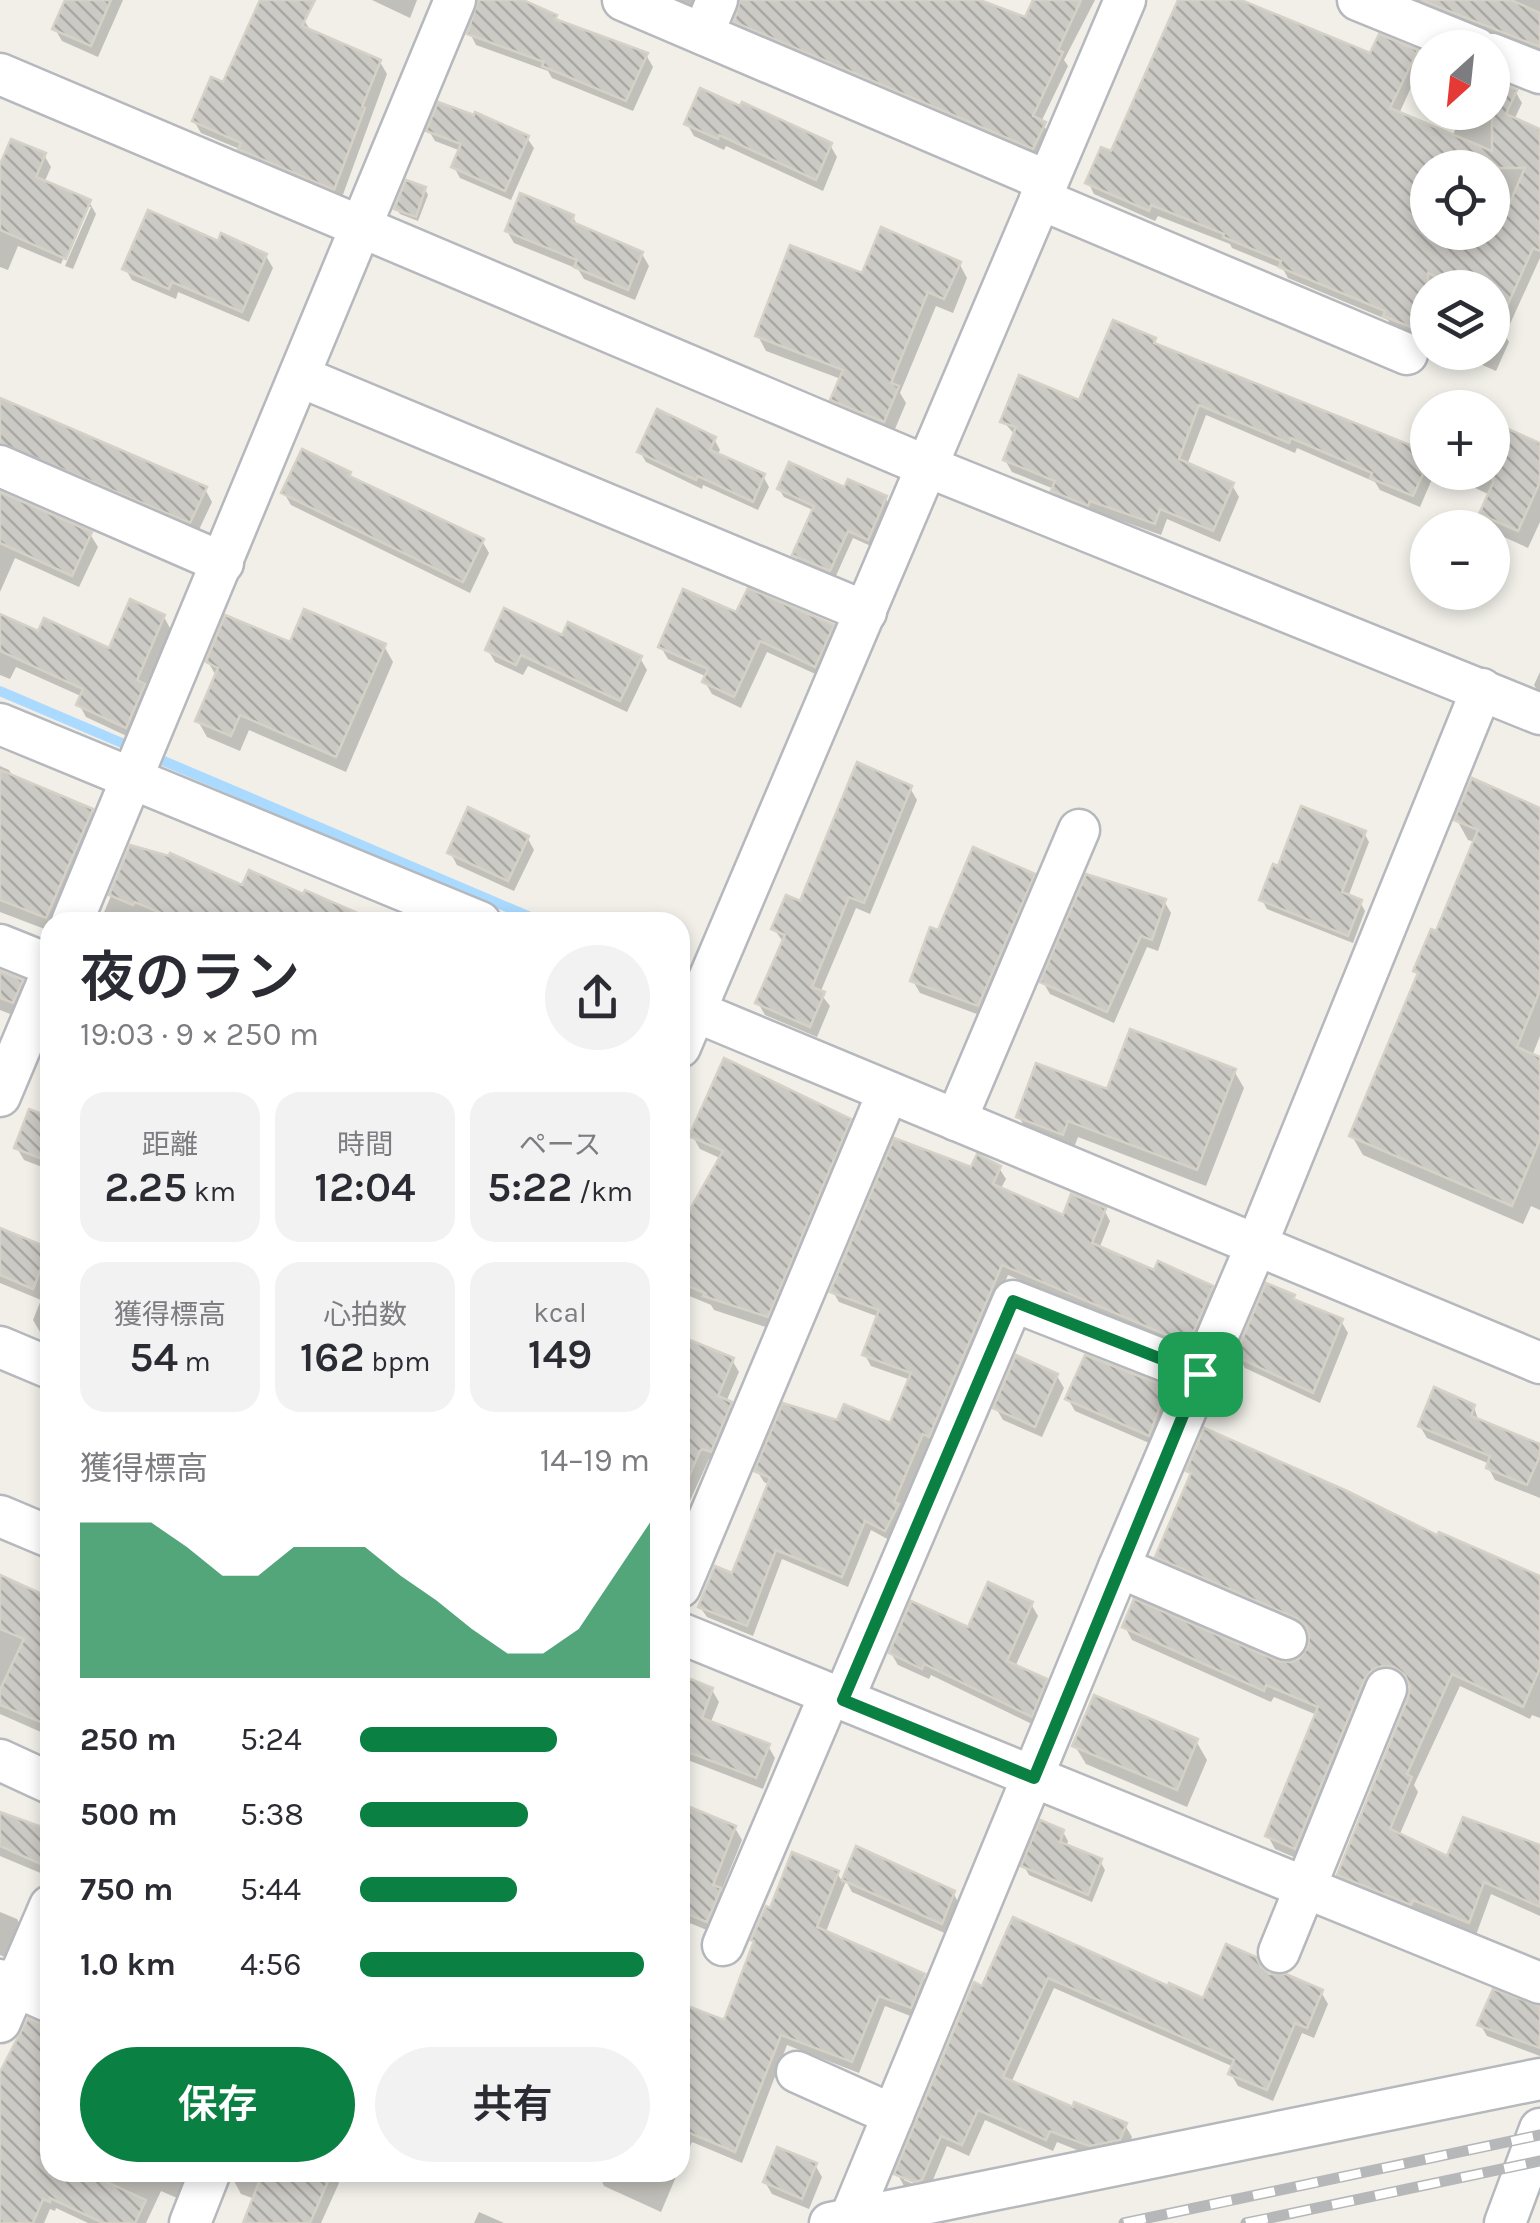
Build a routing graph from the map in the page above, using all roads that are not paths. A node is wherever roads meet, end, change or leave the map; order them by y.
1 (455, 0) edge
2 (623, 0) edge
3 (1125, 0) edge
4 (1358, 0) edge
5 (710, 17) edge
6 (1432, 30) edge
7 (1510, 61) edge
8 (1540, 73) edge
9 (0, 74) edge
10 (1044, 190) junction
11 (360, 225) junction
12 (1407, 354) dead end
13 (301, 377) junction
14 (0, 466) edge
15 (926, 466) junction
16 (223, 563) junction
17 (866, 612) junction
18 (1482, 689) junction
19 (1540, 714) edge
20 (0, 724) edge
21 (132, 778) junction
22 (1079, 830) dead end
23 (76, 912) edge
24 (456, 912) edge
25 (0, 945) edge
26 (40, 961) edge
27 (40, 1000) edge
28 (690, 1010) edge
29 (690, 1023) edge
30 (888, 1092) junction
31 (0, 1096) edge
32 (956, 1120) junction
33 (1256, 1246) junction
34 (0, 1346) edge
35 (1540, 1363) edge
36 (40, 1364) edge
37 (1200, 1374) junction
38 (0, 1516) edge
39 (40, 1533) edge
40 (690, 1563) edge
41 (1119, 1567) junction
42 (690, 1637) edge
43 (1286, 1638) dead end
44 (1386, 1689) dead end
45 (837, 1696) junction
46 (0, 1760) edge
47 (40, 1778) edge
48 (1034, 1778) junction
49 (1306, 1886) junction
50 (40, 1933) edge
51 (723, 1944) dead end
52 (1279, 1952) dead end
53 (1540, 1984) edge
54 (16, 1998) edge
55 (797, 2072) dead end
56 (1540, 2079) edge
57 (892, 2116) junction
58 (1540, 2130) edge
59 (206, 2182) edge
60 (840, 2221) edge
61 (190, 2223) edge
62 (1504, 2223) edge

1 - 11 street
2 - 5 street
3 - 10 street
4 - 6 street
5 - 10 street
7 - 8 street
9 - 11 street
10 - 12 street
10 - 15 street
11 - 13 street
11 - 15 street
13 - 16 street
13 - 17 street
14 - 16 street
15 - 17 street
15 - 18 street
16 - 21 street
17 - 28 street
18 - 19 street
18 - 33 street
20 - 21 street
21 - 23 street
21 - 24 street
22 - 32 street
25 - 26 street
27 - 31 street
29 - 30 street
30 - 32 street
30 - 40 street
32 - 33 street
33 - 35 street
33 - 37 street
34 - 36 street
37 - 41 street
37 - 45 street
38 - 39 street
41 - 43 street
41 - 48 street
42 - 45 street
44 - 49 street
45 - 48 street
45 - 51 street
46 - 47 street
48 - 49 street
48 - 57 street
49 - 52 street
49 - 53 street
50 - 54 street
55 - 57 street
56 - 60 street
57 - 60 street
58 - 62 street
59 - 61 street

